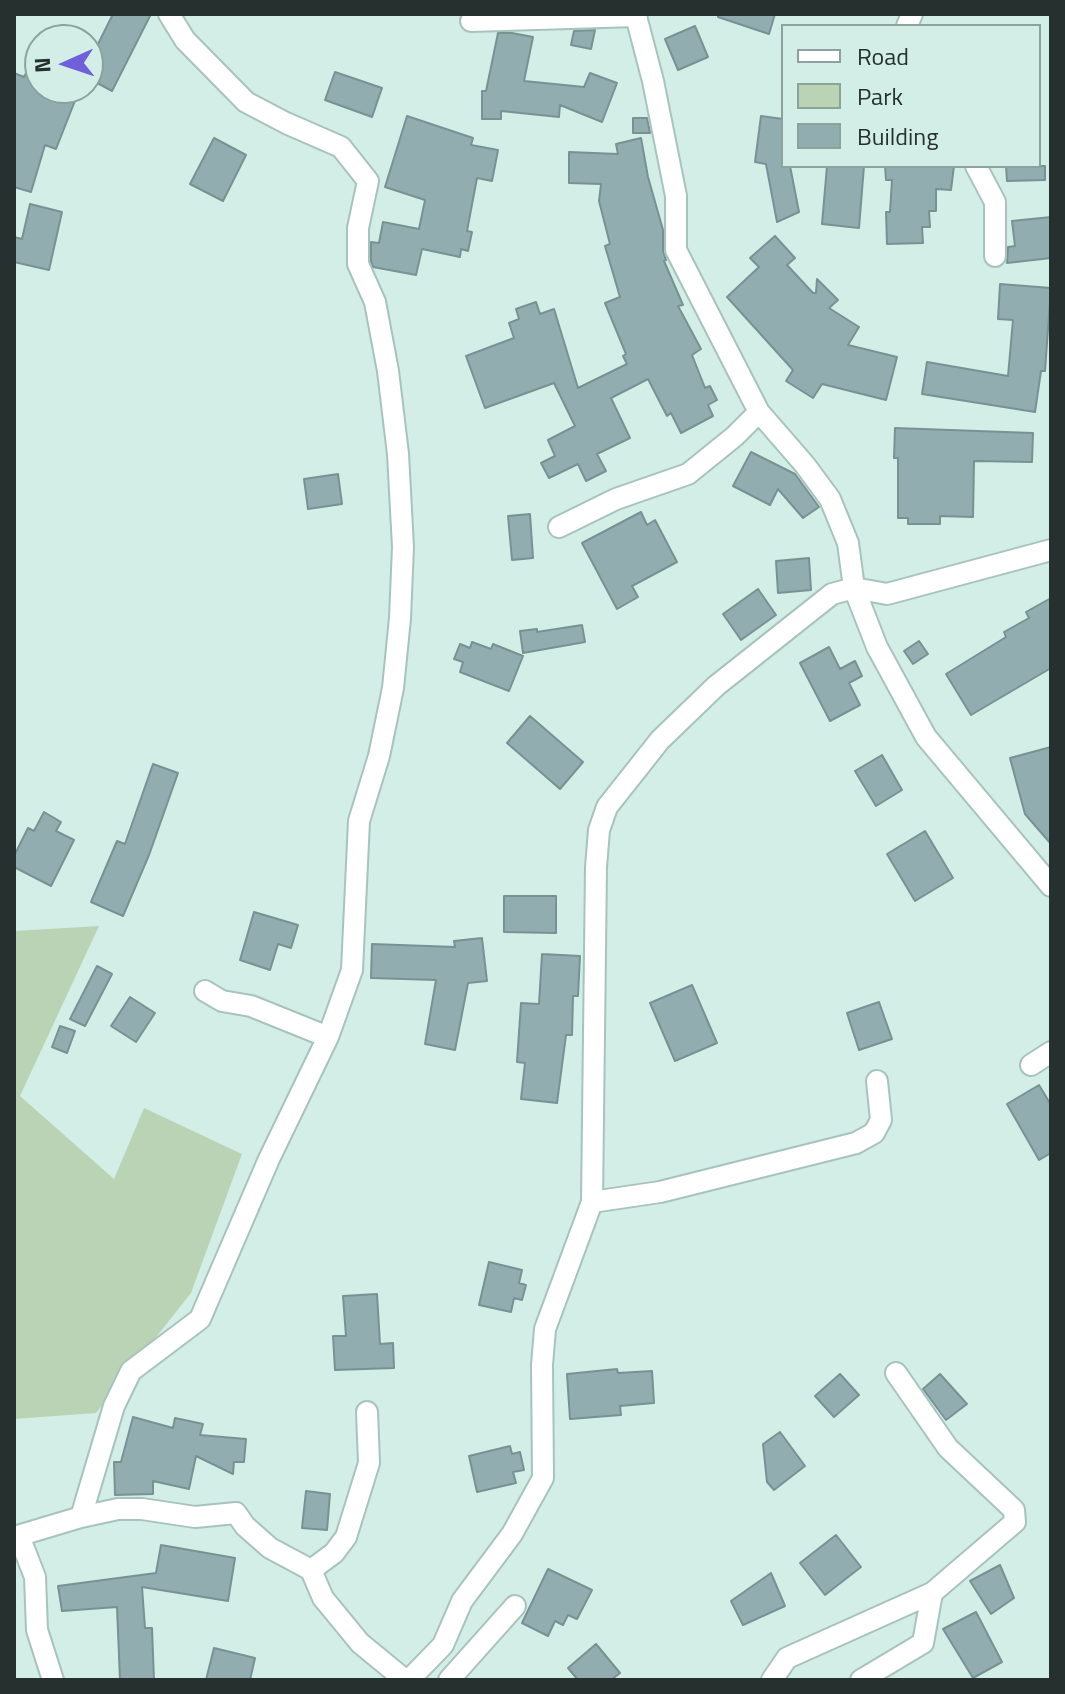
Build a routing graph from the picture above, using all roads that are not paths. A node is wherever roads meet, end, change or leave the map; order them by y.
1 (169, 14) edge
2 (636, 15) edge
3 (471, 21) dead end
4 (977, 168) edge
5 (995, 256) dead end
6 (759, 412) junction
7 (559, 527) dead end
8 (1051, 550) edge
9 (854, 588) junction
10 (1051, 886) edge
11 (205, 991) dead end
12 (328, 1037) junction
13 (1051, 1052) edge
14 (1031, 1065) dead end
15 (877, 1081) dead end
16 (592, 1202) junction
17 (896, 1373) dead end
18 (367, 1412) dead end
19 (81, 1517) junction
20 (17, 1537) edge
21 (311, 1570) junction
22 (932, 1593) junction
23 (515, 1606) dead end
24 (53, 1680) edge
25 (407, 1680) edge
26 (449, 1680) edge
27 (772, 1680) edge
28 (861, 1680) edge

1 - 12 street
2 - 3 street
2 - 6 street
4 - 5 street
6 - 7 street
6 - 9 street
8 - 9 street
9 - 10 street
9 - 16 street
11 - 12 street
12 - 19 street
13 - 14 street
15 - 16 street
16 - 25 street
17 - 22 street
18 - 21 street
19 - 20 street
19 - 21 street
20 - 24 street
21 - 25 street
22 - 27 street
22 - 28 street
23 - 26 street

